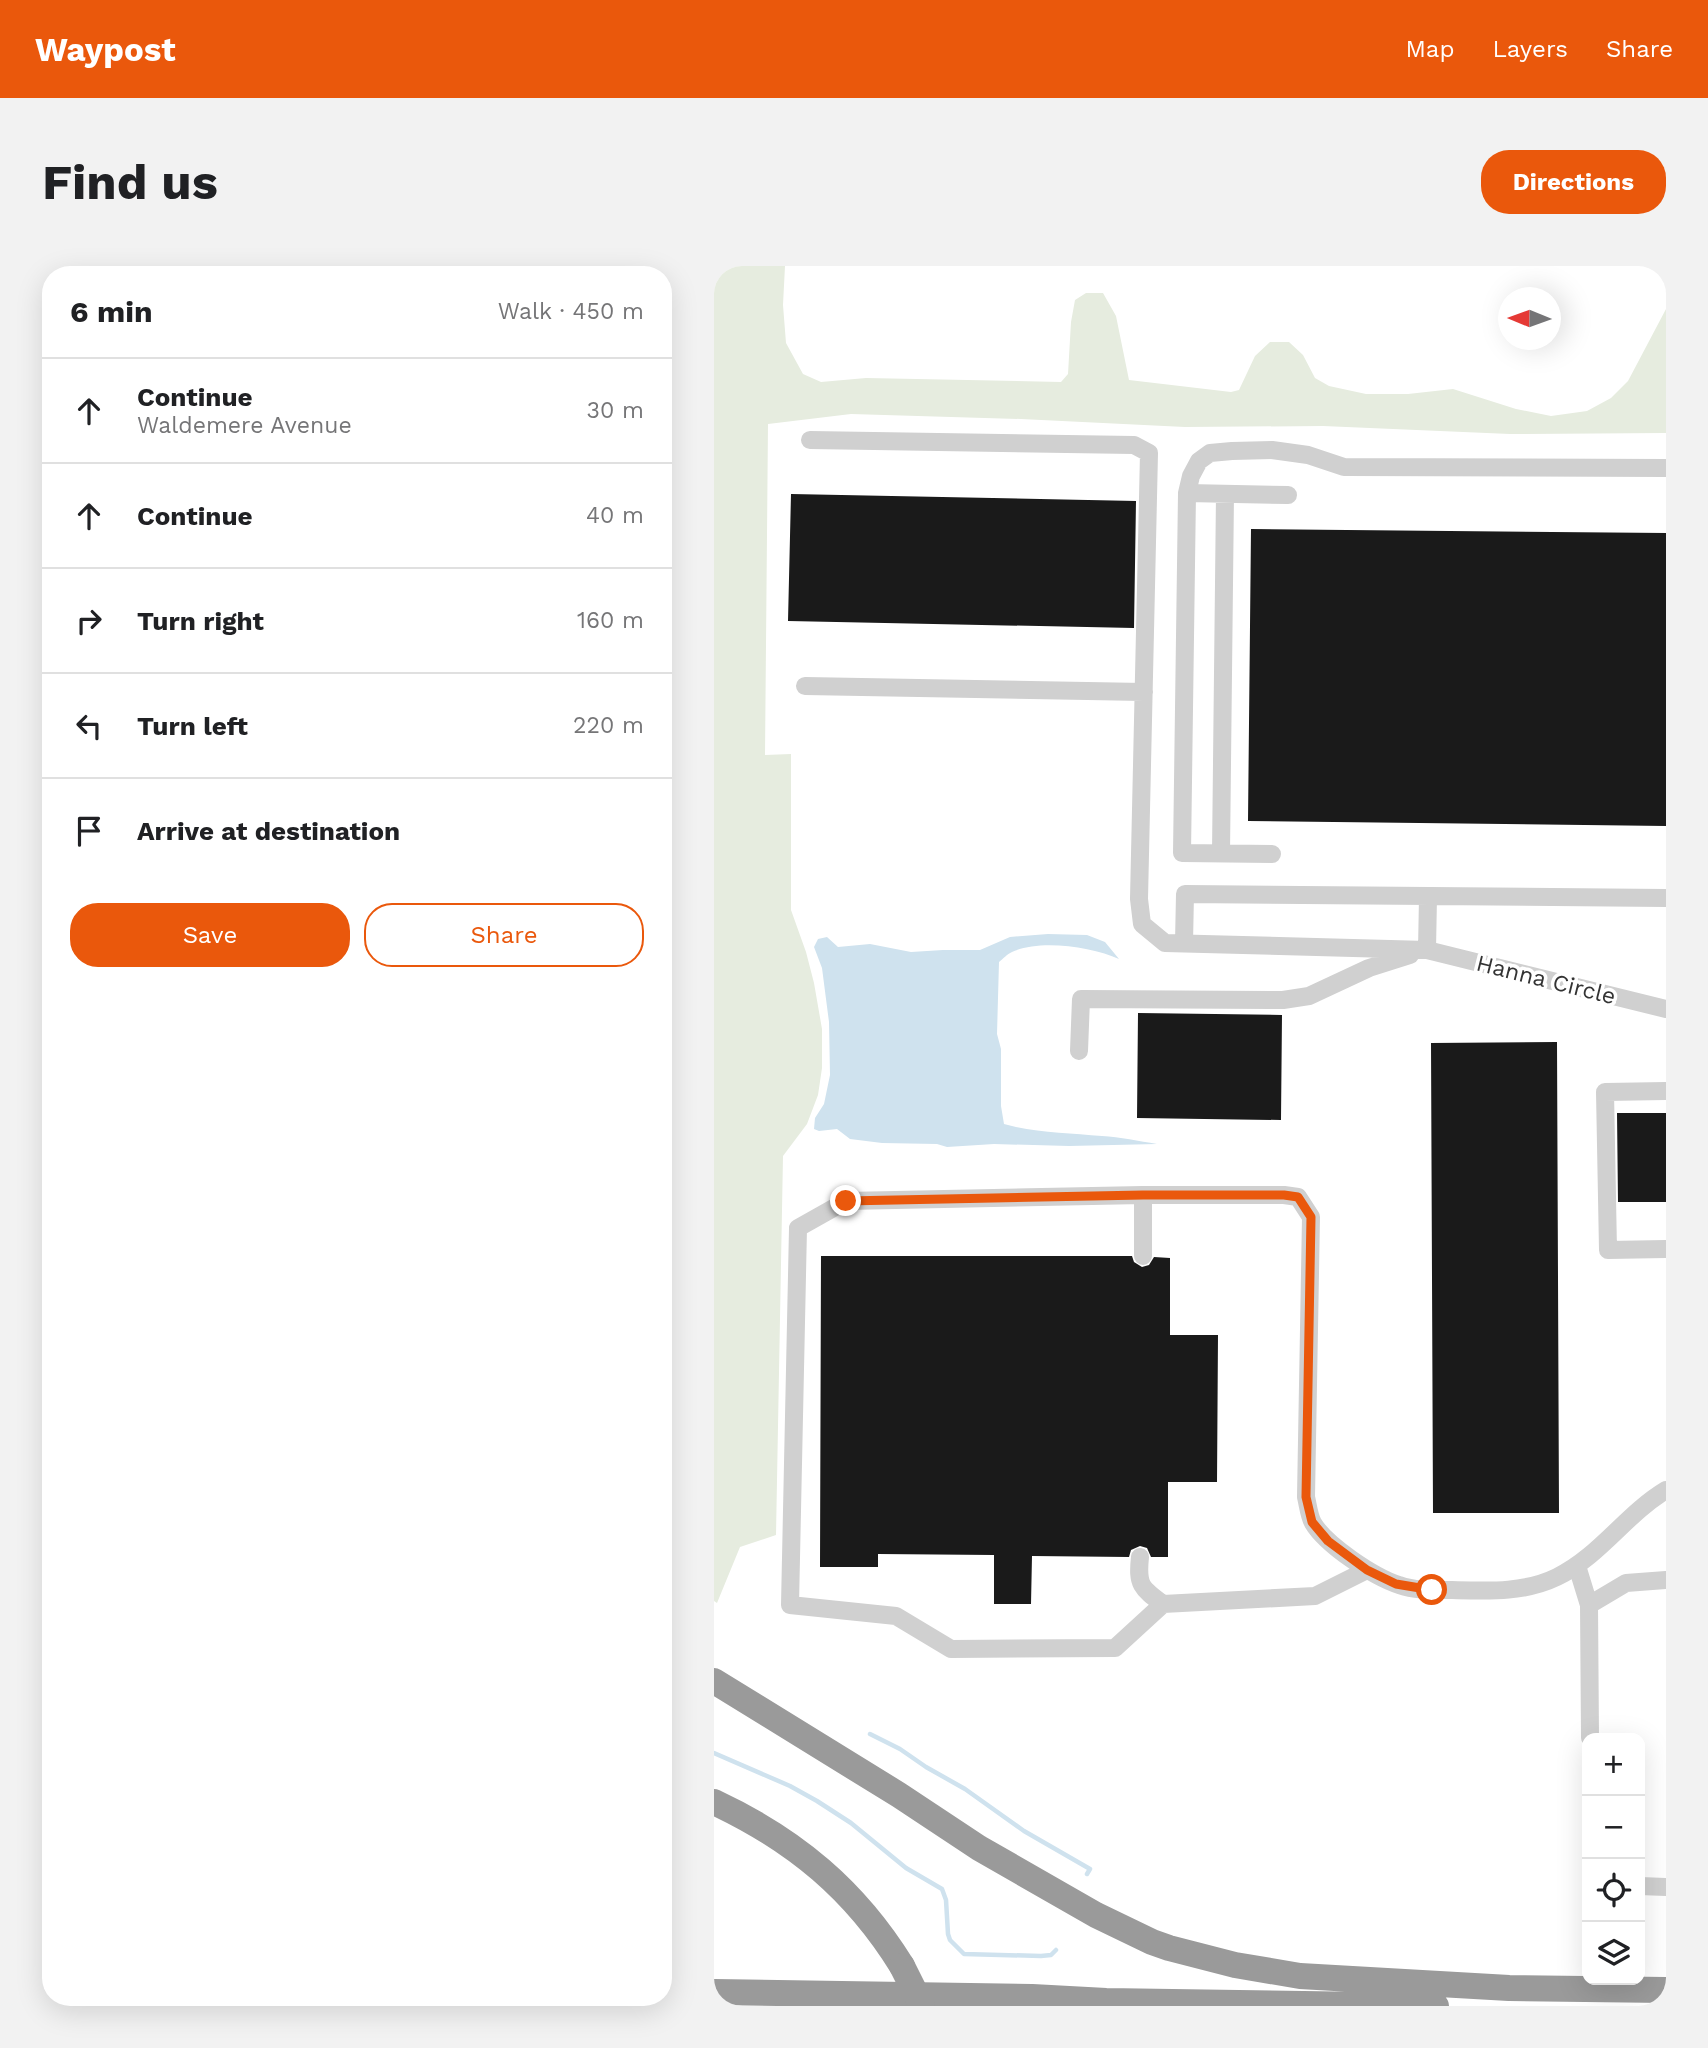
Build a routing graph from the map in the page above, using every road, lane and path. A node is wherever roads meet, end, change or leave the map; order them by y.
1 (810, 440) dead end
2 (1666, 468) edge
3 (1187, 493) junction
4 (1225, 494) junction
5 (1288, 495) dead end
6 (805, 686) dead end
7 (1144, 692) junction
8 (1221, 853) junction
9 (1272, 855) dead end
10 (1428, 897) junction
11 (1666, 898) edge
12 (1184, 943) junction
13 (1427, 950) junction
14 (1666, 1009) edge
15 (1079, 1051) dead end
16 (1666, 1091) edge
17 (1143, 1195) junction
18 (1666, 1249) edge
19 (1143, 1256) dead end
20 (1666, 1490) edge
21 (1140, 1557) dead end
22 (1577, 1566) junction
23 (1367, 1570) junction
24 (1666, 1580) edge
25 (1163, 1604) junction
26 (1589, 1605) junction
27 (714, 1665) edge
28 (714, 1681) edge
29 (1590, 1733) edge
30 (899, 1794) junction
31 (714, 1802) edge
32 (1645, 1886) edge
33 (1666, 1887) edge
34 (1666, 1990) edge
35 (714, 1992) edge
36 (922, 2006) edge
37 (1436, 2006) edge

1 - 7 street
2 - 3 street
3 - 4 street
3 - 8 street
4 - 5 street
4 - 8 street
6 - 7 street
7 - 12 street, Hanna Circle
8 - 9 street
10 - 11 street
10 - 12 street
10 - 13 street
12 - 13 street, Hanna Circle
13 - 14 street, Hanna Circle
13 - 15 street
16 - 18 street
17 - 19 street
17 - 23 street
17 - 25 street
20 - 22 street
21 - 25 street
22 - 23 street
22 - 26 street
23 - 25 street
24 - 26 street
26 - 29 street
27 - 30 highway
28 - 30 highway
30 - 34 highway
31 - 36 highway, bridge
32 - 33 street
35 - 37 highway

